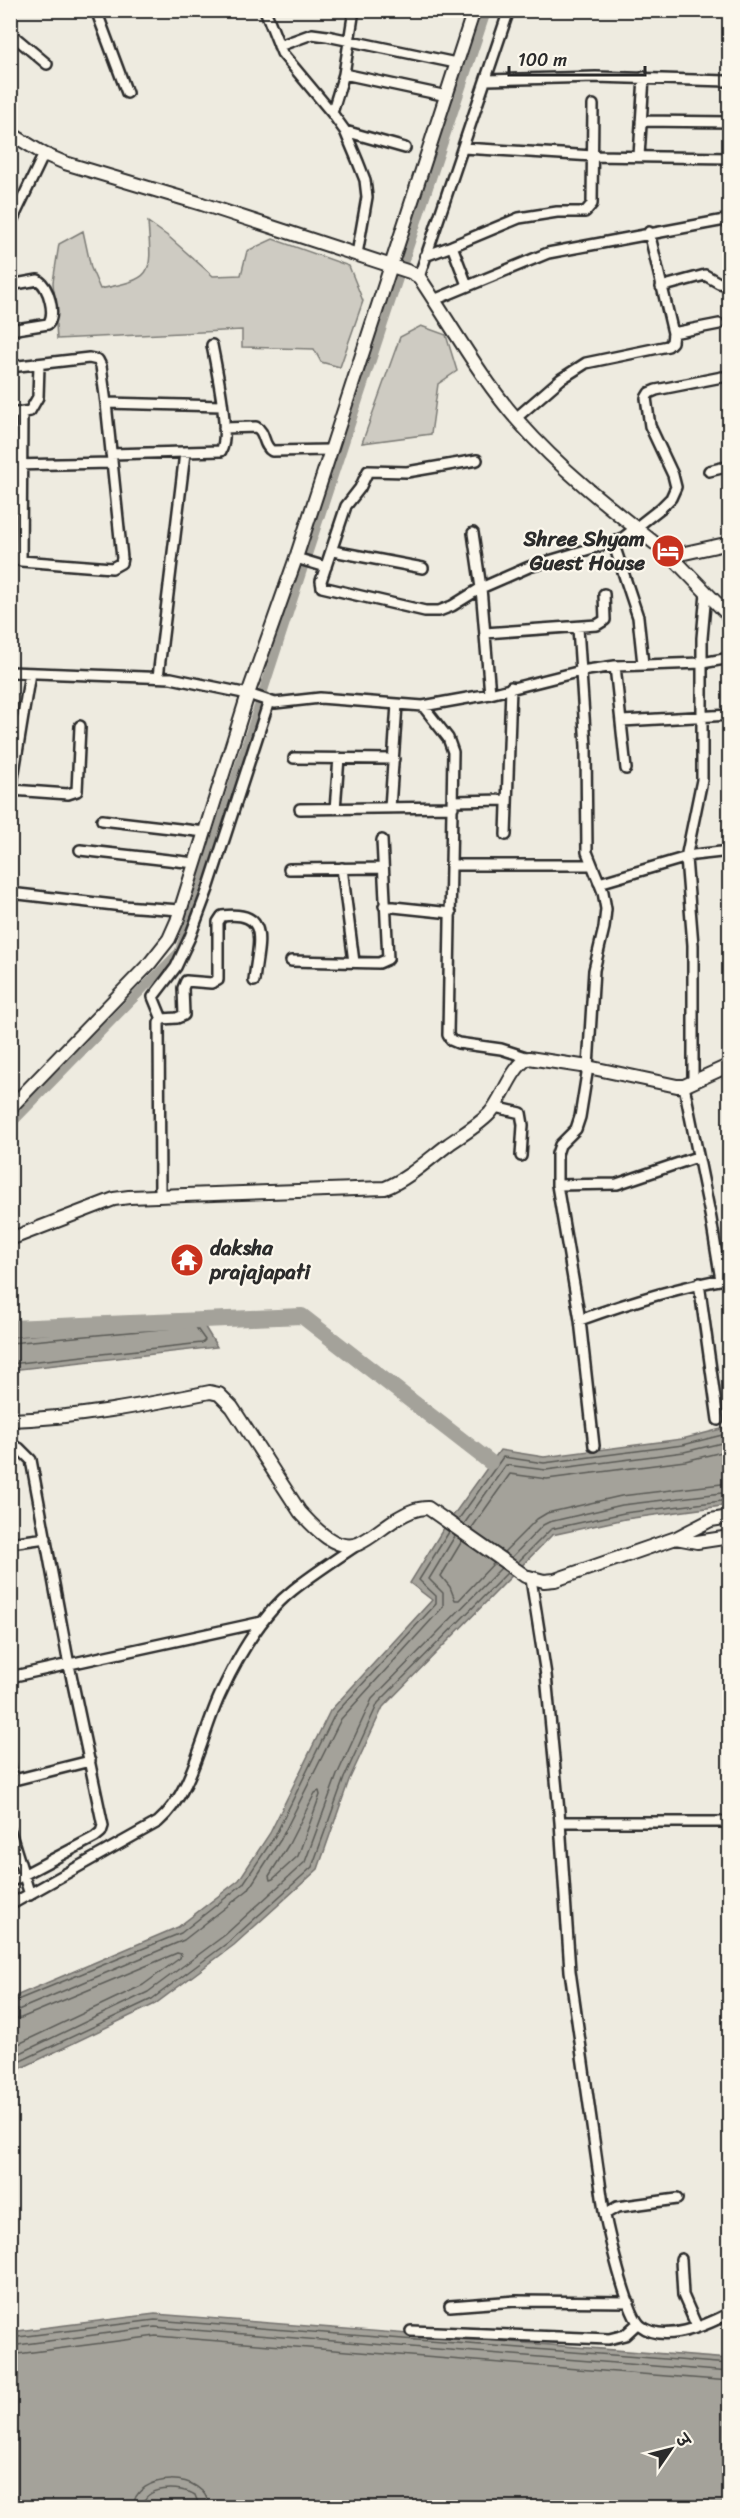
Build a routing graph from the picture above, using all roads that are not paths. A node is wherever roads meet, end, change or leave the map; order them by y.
1 (96, 10) edge
2 (265, 10) edge
3 (354, 10) edge
4 (509, 10) edge
5 (471, 11) edge
6 (11, 36) edge
7 (351, 41) junction
8 (279, 46) junction
9 (456, 63) junction
10 (47, 64) dead end
11 (344, 74) junction
12 (644, 77) junction
13 (486, 80) junction
14 (727, 81) dead end
15 (127, 93) dead end
16 (447, 96) junction
17 (593, 105) dead end
18 (332, 113) junction
19 (642, 121) junction
20 (729, 123) edge
21 (345, 131) junction
22 (10, 134) edge
23 (405, 148) dead end
24 (463, 148) junction
25 (44, 154) junction
26 (593, 156) junction
27 (639, 156) junction
28 (729, 158) edge
29 (729, 219) edge
30 (10, 225) edge
31 (650, 232) junction
32 (452, 246) junction
33 (357, 254) junction
34 (425, 256) junction
35 (394, 266) junction
36 (415, 275) junction
37 (10, 285) edge
38 (467, 285) junction
39 (729, 285) edge
40 (661, 287) junction
41 (434, 300) junction
42 (719, 324) dead end
43 (10, 330) edge
44 (673, 333) junction
45 (212, 345) dead end
46 (39, 366) junction
47 (10, 367) edge
48 (722, 377) dead end
49 (106, 403) junction
50 (222, 406) junction
51 (22, 413) junction
52 (10, 414) edge
53 (516, 418) junction
54 (224, 428) junction
55 (330, 450) junction
56 (185, 453) junction
57 (112, 458) junction
58 (477, 460) dead end
59 (10, 465) edge
60 (23, 466) junction
61 (729, 466) edge
62 (709, 471) dead end
63 (636, 528) junction
64 (473, 533) dead end
65 (613, 542) junction
66 (729, 543) edge
67 (333, 550) junction
68 (671, 556) junction
69 (300, 559) junction
70 (10, 560) edge
71 (21, 561) junction
72 (321, 565) junction
73 (423, 568) dead end
74 (481, 588) junction
75 (706, 593) junction
76 (604, 594) dead end
77 (729, 617) edge
78 (578, 628) junction
79 (485, 633) junction
80 (729, 658) edge
81 (702, 663) junction
82 (643, 664) junction
83 (615, 666) junction
84 (581, 670) junction
85 (10, 672) edge
86 (30, 673) junction
87 (158, 677) junction
88 (511, 687) junction
89 (251, 694) junction
90 (490, 694) junction
91 (269, 701) junction
92 (397, 704) junction
93 (423, 706) junction
94 (729, 715) edge
95 (703, 718) junction
96 (622, 721) junction
97 (80, 726) dead end
98 (294, 758) dead end
99 (339, 758) junction
100 (394, 759) junction
101 (626, 769) dead end
102 (12, 778) edge
103 (12, 790) edge
104 (507, 800) junction
105 (453, 804) junction
106 (10, 808) edge
107 (390, 808) junction
108 (300, 809) dead end
109 (335, 809) junction
110 (102, 820) dead end
111 (205, 832) junction
112 (506, 835) dead end
113 (382, 840) dead end
114 (80, 850) dead end
115 (729, 851) edge
116 (686, 858) junction
117 (195, 863) junction
118 (453, 865) junction
119 (591, 865) junction
120 (342, 868) junction
121 (383, 868) junction
122 (289, 869) dead end
123 (600, 883) junction
124 (10, 893) edge
125 (384, 906) junction
126 (180, 910) junction
127 (451, 913) junction
128 (291, 961) dead end
129 (354, 962) junction
130 (254, 981) dead end
131 (162, 1020) junction
132 (529, 1058) junction
133 (729, 1065) edge
134 (588, 1067) junction
135 (689, 1084) junction
136 (495, 1107) junction
137 (10, 1108) edge
138 (521, 1156) dead end
139 (697, 1157) junction
140 (558, 1185) junction
141 (160, 1194) junction
142 (10, 1239) edge
143 (725, 1279) edge
144 (699, 1283) junction
145 (580, 1320) junction
146 (10, 1420) edge
147 (718, 1420) dead end
148 (10, 1446) edge
149 (594, 1446) dead end
150 (729, 1517) edge
151 (729, 1537) edge
152 (46, 1538) junction
153 (676, 1538) junction
154 (10, 1543) edge
155 (358, 1544) junction
156 (528, 1578) junction
157 (262, 1622) junction
158 (69, 1665) junction
159 (10, 1677) edge
160 (90, 1761) junction
161 (10, 1765) edge
162 (12, 1781) edge
163 (560, 1822) junction
164 (729, 1822) edge
165 (10, 1831) edge
166 (12, 1844) edge
167 (24, 1875) junction
168 (10, 1882) edge
169 (30, 1895) junction
170 (10, 1905) edge
171 (677, 2199) dead end
172 (605, 2214) junction
173 (681, 2259) dead end
174 (629, 2302) junction
175 (450, 2306) dead end
176 (729, 2313) edge
177 (638, 2322) junction
178 (697, 2327) junction
179 (411, 2331) dead end

1 - 15 street
2 - 8 street
3 - 7 street
4 - 13 street
5 - 9 street
6 - 10 street
7 - 8 street
7 - 9 street
7 - 11 street
8 - 18 street
9 - 16 street
11 - 16 street
11 - 18 street
12 - 13 street
12 - 14 street
12 - 19 street
13 - 24 street
16 - 35 street
17 - 26 street
18 - 21 street
19 - 20 street
19 - 27 street
21 - 23 street
21 - 33 street
22 - 25 street
24 - 26 street
24 - 34 street
25 - 30 street
25 - 33 street
26 - 27 street
26 - 32 street
27 - 28 street
29 - 31 street
31 - 38 street
31 - 40 street
32 - 34 street
32 - 38 street
33 - 35 street
34 - 36 street
35 - 36 street
35 - 55 street
36 - 41 street
37 - 43 street
38 - 41 street
39 - 40 street
40 - 44 street
41 - 53 street
42 - 44 street
44 - 53 street
45 - 50 street
46 - 47 street
46 - 49 street
46 - 51 street
48 - 63 street
49 - 50 street
49 - 57 street
50 - 54 street
51 - 52 street
51 - 60 street
53 - 63 street
54 - 55 street
54 - 56 street
55 - 69 street
56 - 57 street
56 - 87 street
57 - 60 street
57 - 71 street
58 - 67 street
59 - 60 street
60 - 71 street
61 - 62 street
63 - 65 street
63 - 68 street
64 - 74 street
65 - 74 street
65 - 82 street
66 - 68 street
67 - 72 street
67 - 73 street
68 - 75 street
69 - 72 street
69 - 89 street
70 - 71 street
72 - 74 street
74 - 79 street
75 - 77 street
75 - 81 street
76 - 78 street
78 - 79 street
78 - 84 street
79 - 90 street
80 - 81 street
81 - 82 street
81 - 95 street
82 - 83 street
83 - 84 street
83 - 96 street
84 - 88 street
84 - 119 street
85 - 86 street
86 - 87 street
86 - 102 street
87 - 89 street
88 - 90 street
88 - 104 street
89 - 91 street
89 - 111 street
90 - 93 street
91 - 92 street
91 - 131 street
92 - 93 street
92 - 100 street
93 - 105 street
94 - 95 street
95 - 96 street
95 - 116 street
96 - 101 street
97 - 103 street
98 - 99 street
99 - 100 street
99 - 109 street
100 - 107 street
102 - 103 street
103 - 106 street
104 - 105 street
104 - 112 street
105 - 107 street
105 - 118 street
107 - 109 street
108 - 109 street
110 - 111 street
111 - 117 street
113 - 121 street
114 - 117 street
115 - 116 street
116 - 123 street
116 - 135 street
117 - 126 street
118 - 119 street
118 - 127 street
119 - 123 street
120 - 121 street
120 - 122 street
120 - 129 street
121 - 125 street
123 - 134 street
124 - 126 street
125 - 127 street
125 - 129 street
126 - 137 street
127 - 132 street
128 - 129 street
130 - 131 street
131 - 141 street
132 - 134 street
132 - 136 street
133 - 135 street
134 - 135 street
134 - 140 street
135 - 139 street
136 - 138 street
136 - 141 street
139 - 140 street
139 - 143 street
140 - 145 street
141 - 142 street
143 - 144 street
144 - 145 street
144 - 147 street
145 - 149 street
146 - 155 street
148 - 152 street
150 - 153 street
151 - 153 street
152 - 154 street
152 - 158 street
153 - 156 street
155 - 156 street
155 - 157 street
156 - 163 street
157 - 158 street
157 - 169 street
158 - 159 street
158 - 160 street
160 - 162 street
160 - 167 street
161 - 162 street
163 - 164 street
163 - 172 street
165 - 166 street
166 - 167 street
167 - 168 street
167 - 169 street
169 - 170 street
171 - 172 street
172 - 174 street
173 - 178 street
174 - 175 street
174 - 177 street
176 - 178 street
177 - 178 street
177 - 179 street

